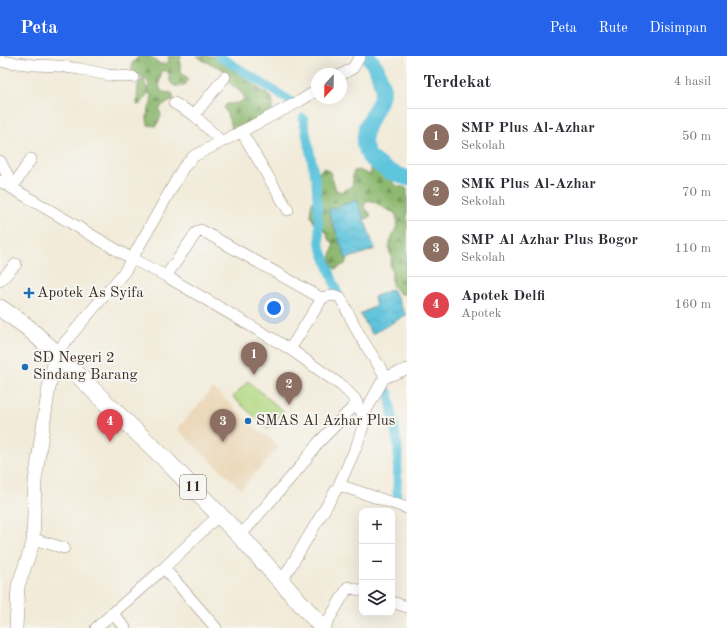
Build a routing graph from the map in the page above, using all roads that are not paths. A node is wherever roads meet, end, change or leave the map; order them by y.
1 (360, 57) edge
2 (0, 61) edge
3 (347, 72) edge
4 (133, 77) dead end
5 (224, 77) dead end
6 (311, 94) edge
7 (174, 103) dead end
8 (194, 115) junction
9 (241, 131) junction
10 (221, 141) junction
11 (31, 159) dead end
12 (0, 161) edge
13 (7, 185) edge
14 (288, 210) dead end
15 (132, 259) junction
16 (16, 264) dead end
17 (166, 276) junction
18 (0, 281) edge
19 (321, 298) junction
20 (0, 308) edge
21 (290, 349) junction
22 (56, 353) junction
23 (407, 369) edge
24 (386, 377) junction
25 (357, 403) junction
26 (363, 416) junction
27 (339, 485) junction
28 (407, 508) edge
29 (220, 514) junction
30 (240, 536) junction
31 (33, 539) junction
32 (64, 548) dead end
33 (164, 568) junction
34 (282, 581) junction
35 (359, 591) edge
36 (113, 614) junction
37 (321, 627) edge
38 (16, 628) edge
39 (96, 628) edge
40 (125, 628) edge
41 (216, 628) edge

1 - 3 street
2 - 4 street
5 - 8 street
6 - 9 street
7 - 8 street
8 - 10 street
9 - 10 street
9 - 14 street
10 - 15 street
11 - 13 street
12 - 13 street
13 - 15 street
15 - 17 street
15 - 22 street
16 - 18 street
17 - 19 street
17 - 21 street
19 - 21 street
19 - 24 street
20 - 22 main road, 11
21 - 25 street
22 - 29 main road, 11
22 - 31 street
23 - 24 street
24 - 26 street
25 - 26 street
25 - 30 street
26 - 27 street
27 - 28 street
27 - 34 street
29 - 30 main road, 11
29 - 33 street
30 - 34 main road, 11
31 - 32 street
31 - 38 street
33 - 36 street
33 - 41 street
34 - 37 main road, 11
35 - 37 street
36 - 39 street
36 - 40 street

